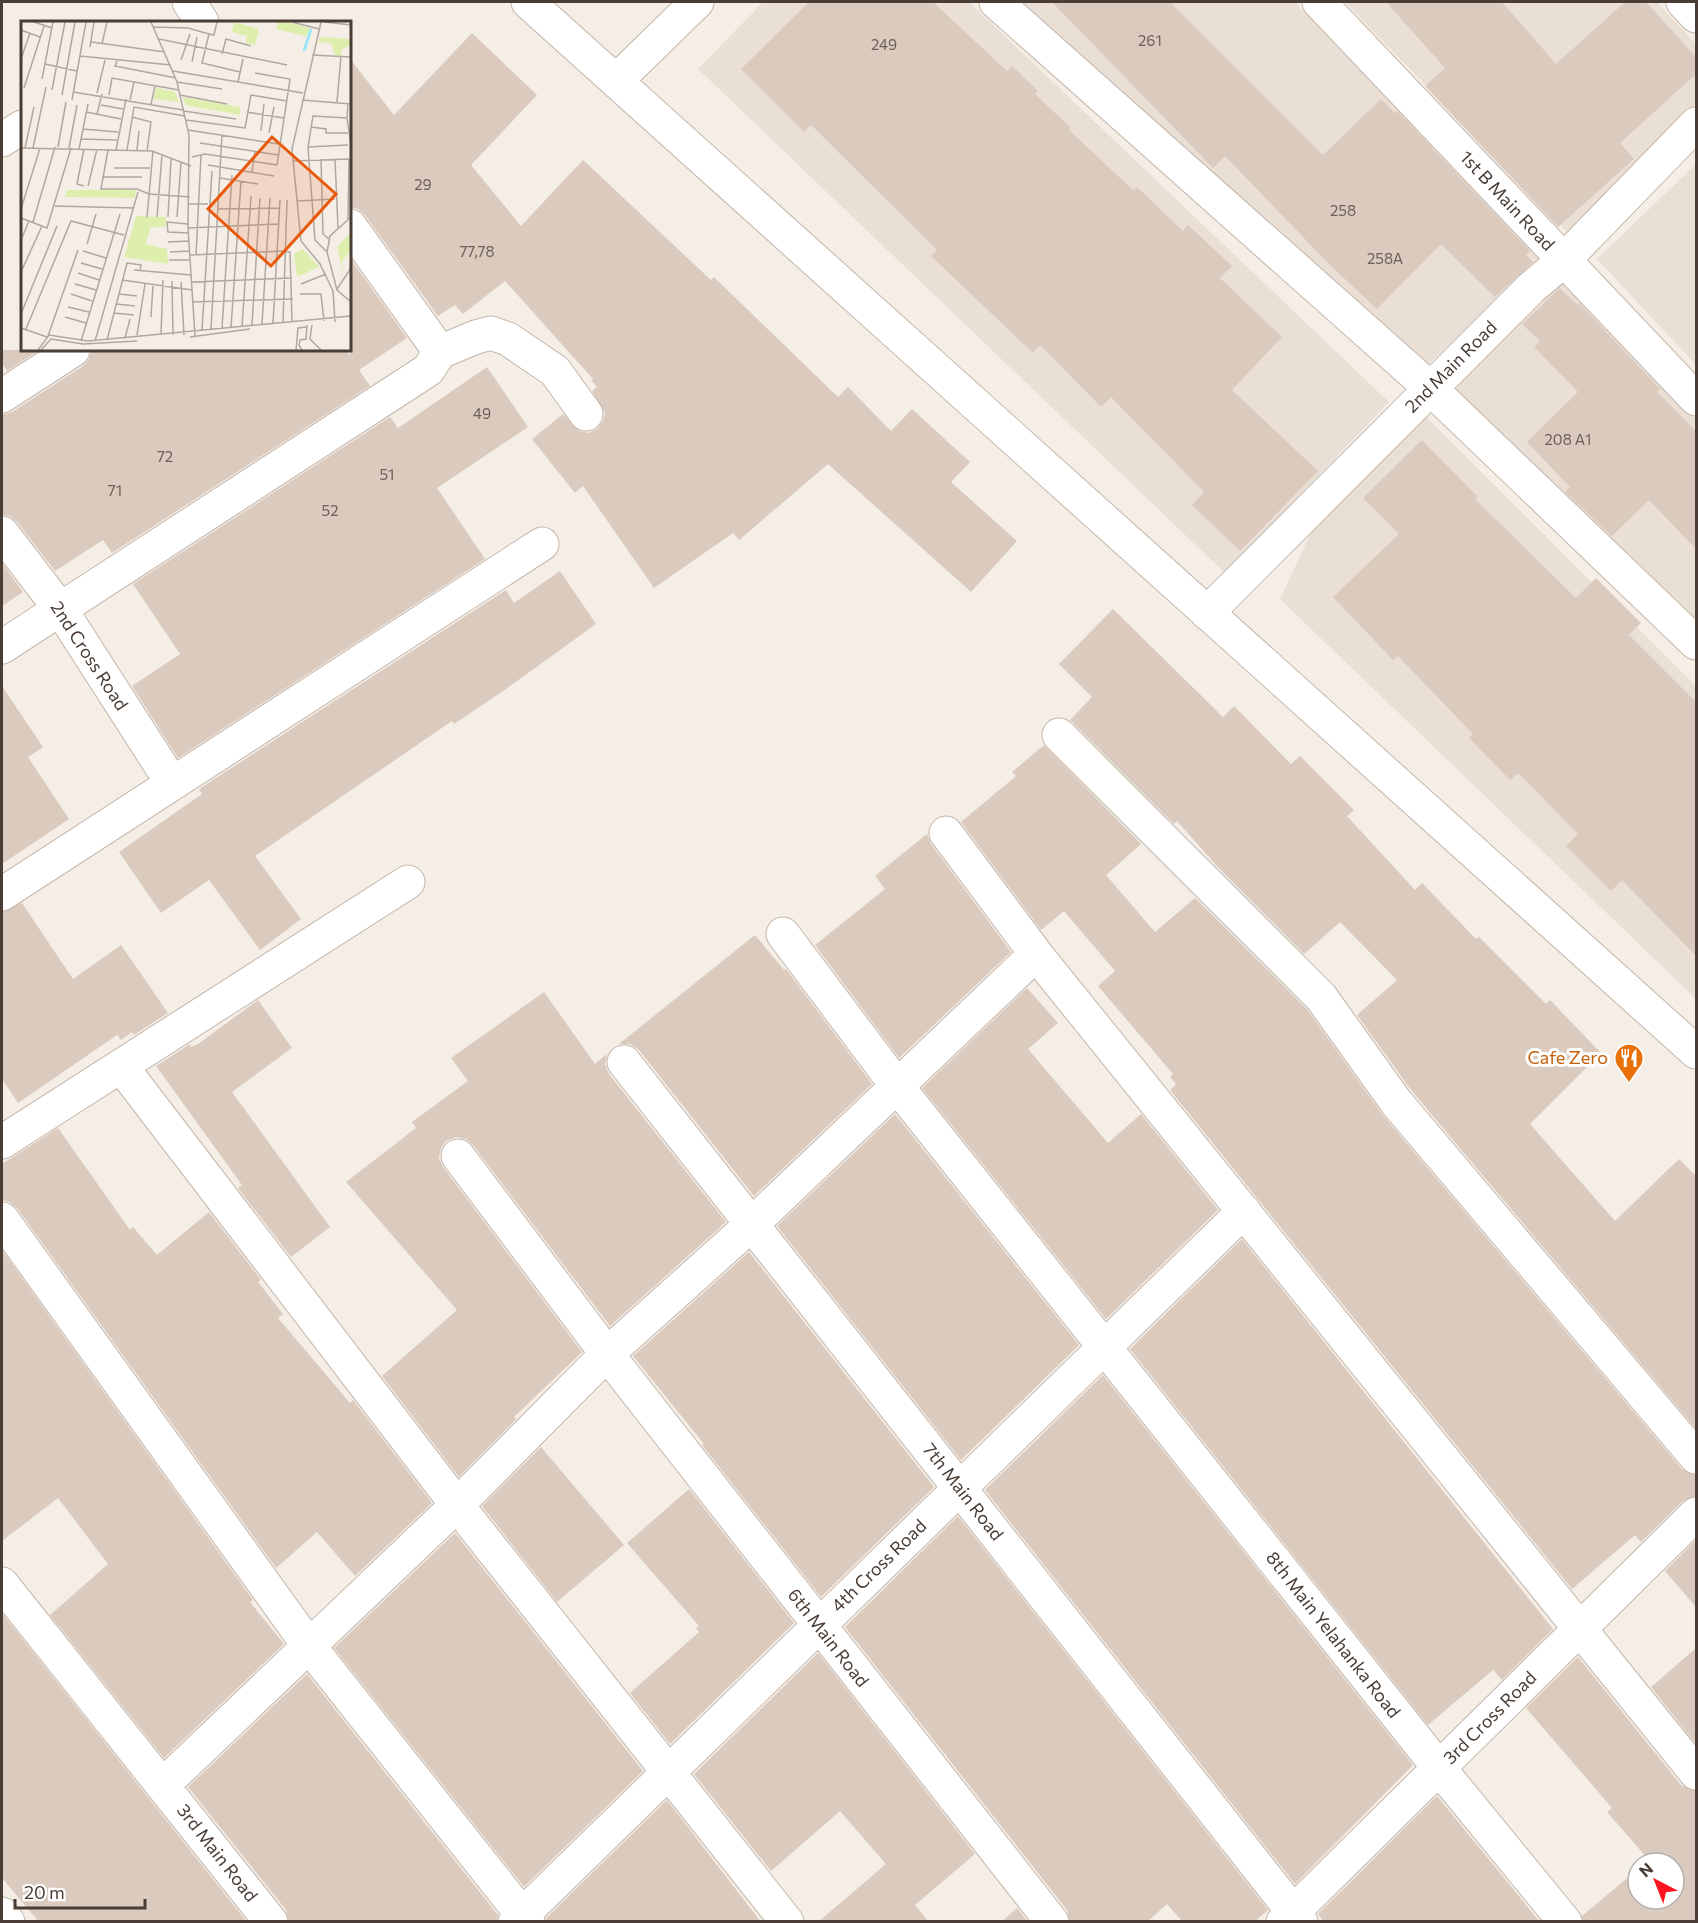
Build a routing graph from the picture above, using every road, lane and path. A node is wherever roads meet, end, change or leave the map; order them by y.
1 (528, 2) edge
2 (697, 2) edge
3 (996, 2) edge
4 (1319, 2) edge
5 (1683, 2) edge
6 (1696, 16) edge
7 (616, 81) junction
8 (1696, 124) edge
9 (21, 128) edge
10 (2, 140) edge
11 (351, 227) edge
12 (1563, 261) junction
13 (71, 351) edge
14 (440, 352) junction
15 (1430, 388) junction
16 (2, 396) edge
17 (1696, 399) edge
18 (585, 414) dead end
19 (2, 533) edge
20 (542, 544) dead end
21 (61, 610) junction
22 (1207, 613) junction
23 (1696, 643) edge
24 (2, 647) edge
25 (1059, 735) dead end
26 (172, 783) junction
27 (946, 833) dead end
28 (408, 882) dead end
29 (2, 894) edge
30 (783, 934) dead end
31 (1036, 954) junction
32 (1696, 1052) edge
33 (624, 1062) dead end
34 (121, 1066) junction
35 (897, 1086) junction
36 (2, 1142) edge
37 (458, 1156) dead end
38 (1244, 1211) junction
39 (2, 1219) edge
40 (752, 1224) junction
41 (1104, 1347) junction
42 (607, 1354) junction
43 (1696, 1457) edge
44 (960, 1488) junction
45 (457, 1505) junction
46 (1696, 1514) edge
47 (2, 1584) edge
48 (818, 1626) junction
49 (1580, 1629) junction
50 (309, 1646) junction
51 (1439, 1768) junction
52 (669, 1772) junction
53 (1696, 1773) edge
54 (163, 1785) junction
55 (2, 1914) edge
56 (1292, 1918) edge
57 (522, 1919) edge
58 (8, 1922) edge
59 (271, 1922) edge
60 (787, 1922) edge
61 (1052, 1922) edge
62 (1565, 1922) edge

1 - 7 street
2 - 7 street
3 - 15 street
4 - 12 street, 1st B Main Road
5 - 6 street
7 - 22 street
8 - 12 street, 2nd Main Road
9 - 10 street
11 - 14 street
12 - 15 street, 2nd Main Road
12 - 17 street, 1st B Main Road
13 - 16 street
14 - 18 street
14 - 21 street
15 - 22 street, 2nd Main Road
15 - 23 street
19 - 21 street, 2nd Cross Road
20 - 26 street
21 - 24 street
21 - 26 street, 2nd Cross Road
22 - 32 street
25 - 43 street
26 - 29 street
27 - 31 street
28 - 34 street
30 - 35 street, 8th Main Yelahanka Road
31 - 35 street
31 - 38 street
33 - 40 street, 7th Main Road
34 - 36 street
34 - 45 street
35 - 40 street
35 - 41 street, 8th Main Yelahanka Road
37 - 42 street, 6th Main Road
38 - 41 street, 4th Cross Road
38 - 49 street
39 - 50 street
40 - 42 street
40 - 44 street, 7th Main Road
41 - 44 street, 4th Cross Road
41 - 51 street, 8th Main Yelahanka Road
42 - 45 street
42 - 48 street, 6th Main Road
44 - 48 street, 4th Cross Road
44 - 56 street, 7th Main Road
45 - 50 street
45 - 52 street
46 - 49 street, 3rd Cross Road
47 - 54 street, 3rd Main Road
48 - 52 street, 4th Cross Road
48 - 61 street, 6th Main Road
49 - 51 street, 3rd Cross Road
49 - 53 street
50 - 54 street
50 - 57 street
51 - 56 street, 3rd Cross Road
51 - 62 street, 8th Main Yelahanka Road
52 - 57 street, 4th Cross Road
52 - 60 street
54 - 59 street, 3rd Main Road
55 - 58 street

